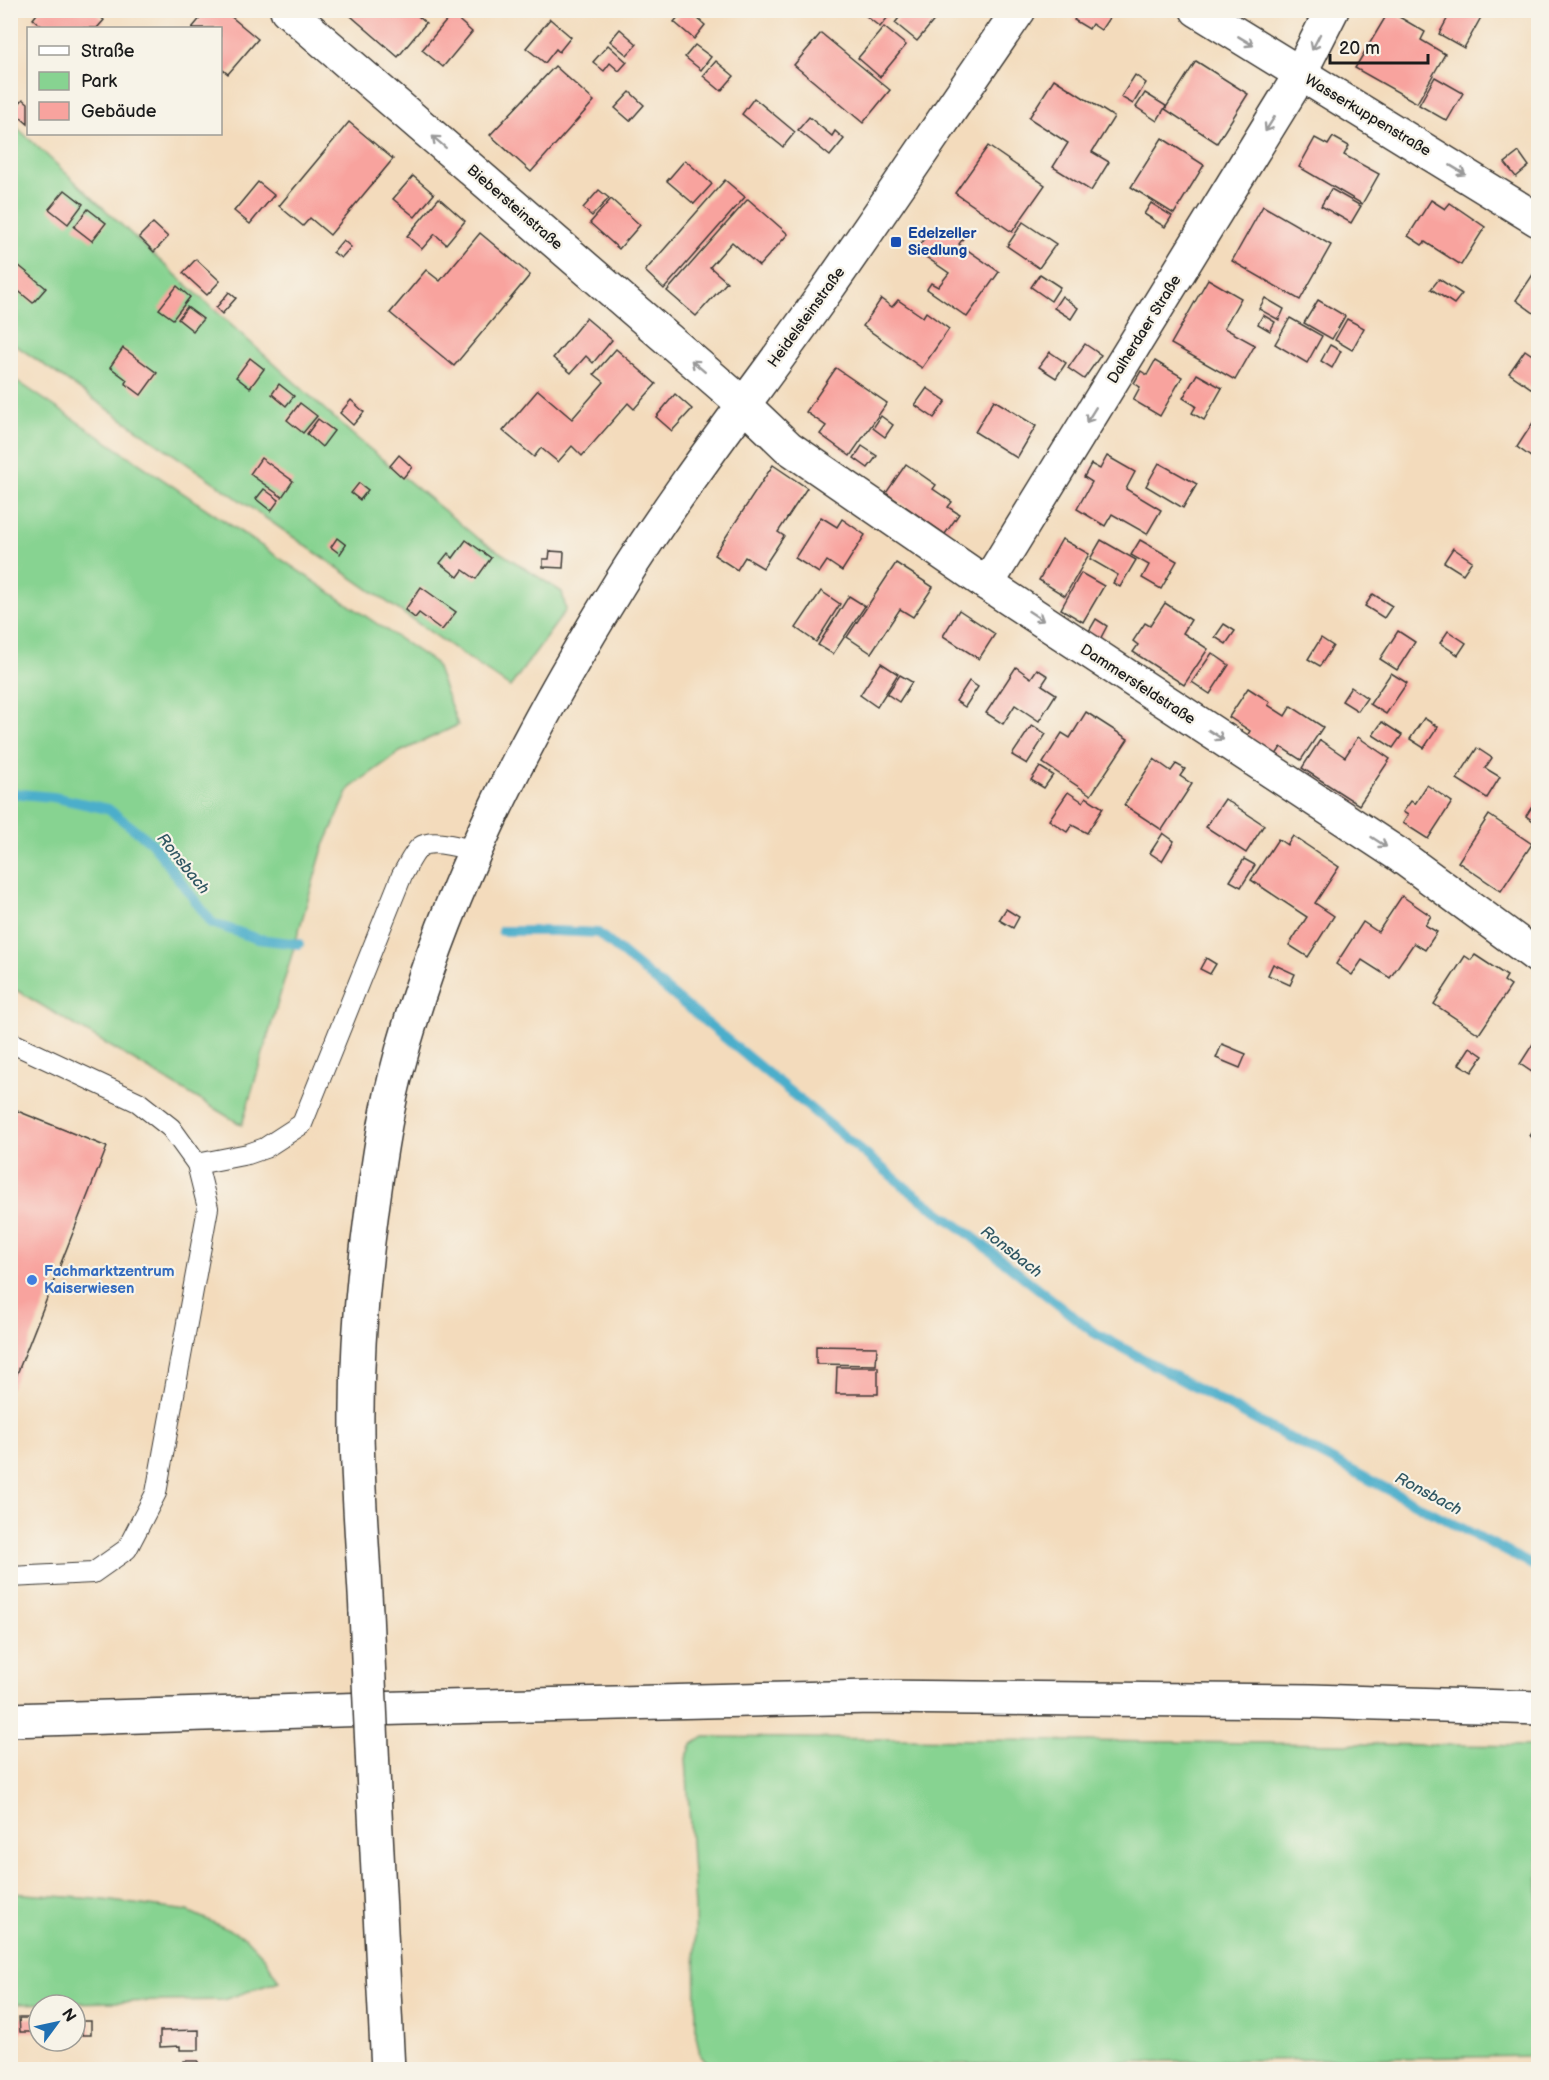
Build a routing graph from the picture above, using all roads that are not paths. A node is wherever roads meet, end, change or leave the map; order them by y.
1 (287, 10) edge
2 (1019, 10) edge
3 (1197, 10) edge
4 (1332, 10) edge
5 (1300, 74) junction
6 (1539, 220) edge
7 (743, 404) junction
8 (987, 584) junction
9 (476, 851) junction
10 (1539, 957) edge
11 (10, 1042) edge
12 (197, 1164) junction
13 (10, 1577) edge
14 (1539, 1708) edge
15 (10, 1720) edge
16 (388, 2066) edge

7 -> 1 main road, Biebersteinstraße
2 - 7 main road, Heidelsteinstraße
3 -> 5 main road, Wasserkuppenstraße
4 -> 5 main road, Dalherdaer Straße
5 -> 6 main road, Wasserkuppenstraße
5 -> 8 main road, Dalherdaer Straße
7 - 8 main road, Dammersfeldstraße
7 - 9 main road, Heidelsteinstraße
8 -> 10 main road, Dammersfeldstraße
9 - 12 lane
9 - 16 main road, Heidelsteinstraße, bridge
11 - 12 lane
12 - 13 lane
14 - 15 main road

